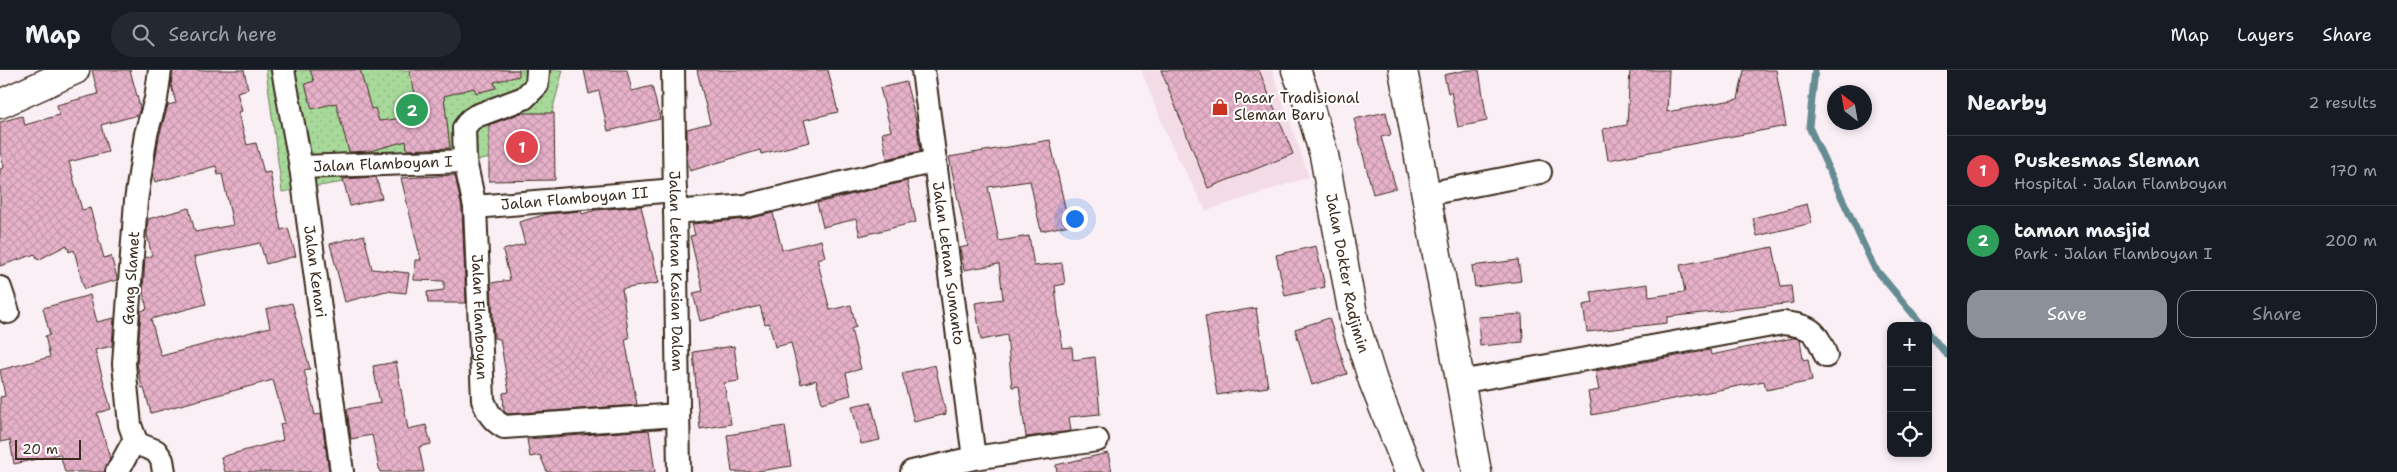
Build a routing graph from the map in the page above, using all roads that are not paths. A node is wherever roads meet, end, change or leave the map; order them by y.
1 (75, 70) edge
2 (160, 70) edge
3 (283, 70) edge
4 (538, 70) edge
5 (673, 70) edge
6 (923, 70) edge
7 (1296, 70) edge
8 (1403, 70) edge
9 (0, 104) edge
10 (465, 160) junction
11 (935, 161) junction
12 (301, 167) junction
13 (1540, 172) dead end
14 (1427, 194) junction
15 (675, 201) junction
16 (475, 207) junction
17 (0, 288) edge
18 (8, 312) dead end
19 (1826, 356) dead end
20 (1460, 382) junction
21 (678, 415) junction
22 (135, 439) junction
23 (1097, 440) dead end
24 (974, 458) junction
25 (117, 472) edge
26 (164, 472) edge
27 (342, 472) edge
28 (679, 472) edge
29 (912, 472) edge
30 (1409, 472) edge
31 (1478, 472) edge

1 - 9 main road
2 - 22 street, Gang Slamet
3 - 12 street, Jalan Kenari
4 - 10 street, Jalan Flamboyan
5 - 15 street, Jalan Letnan Kasian Dalam
6 - 11 street, Jalan Letnan Sumanto
7 - 30 main road, Jalan Dokter Radjimin
8 - 14 main road
10 - 12 street, Jalan Flamboyan I
10 - 16 street, Jalan Flamboyan
11 - 15 street, Jalan Flamboyan II
11 - 24 street, Jalan Letnan Sumanto
12 - 27 street, Jalan Kenari
13 - 14 street
14 - 20 main road
15 - 16 street, Jalan Flamboyan II
15 - 21 street, Jalan Letnan Kasian Dalam
16 - 21 street, Jalan Flamboyan
17 - 18 street
19 - 20 street
20 - 31 main road
21 - 28 street, Jalan Letnan Kasian Dalam
22 - 25 street
22 - 26 street
23 - 24 street
24 - 29 street

